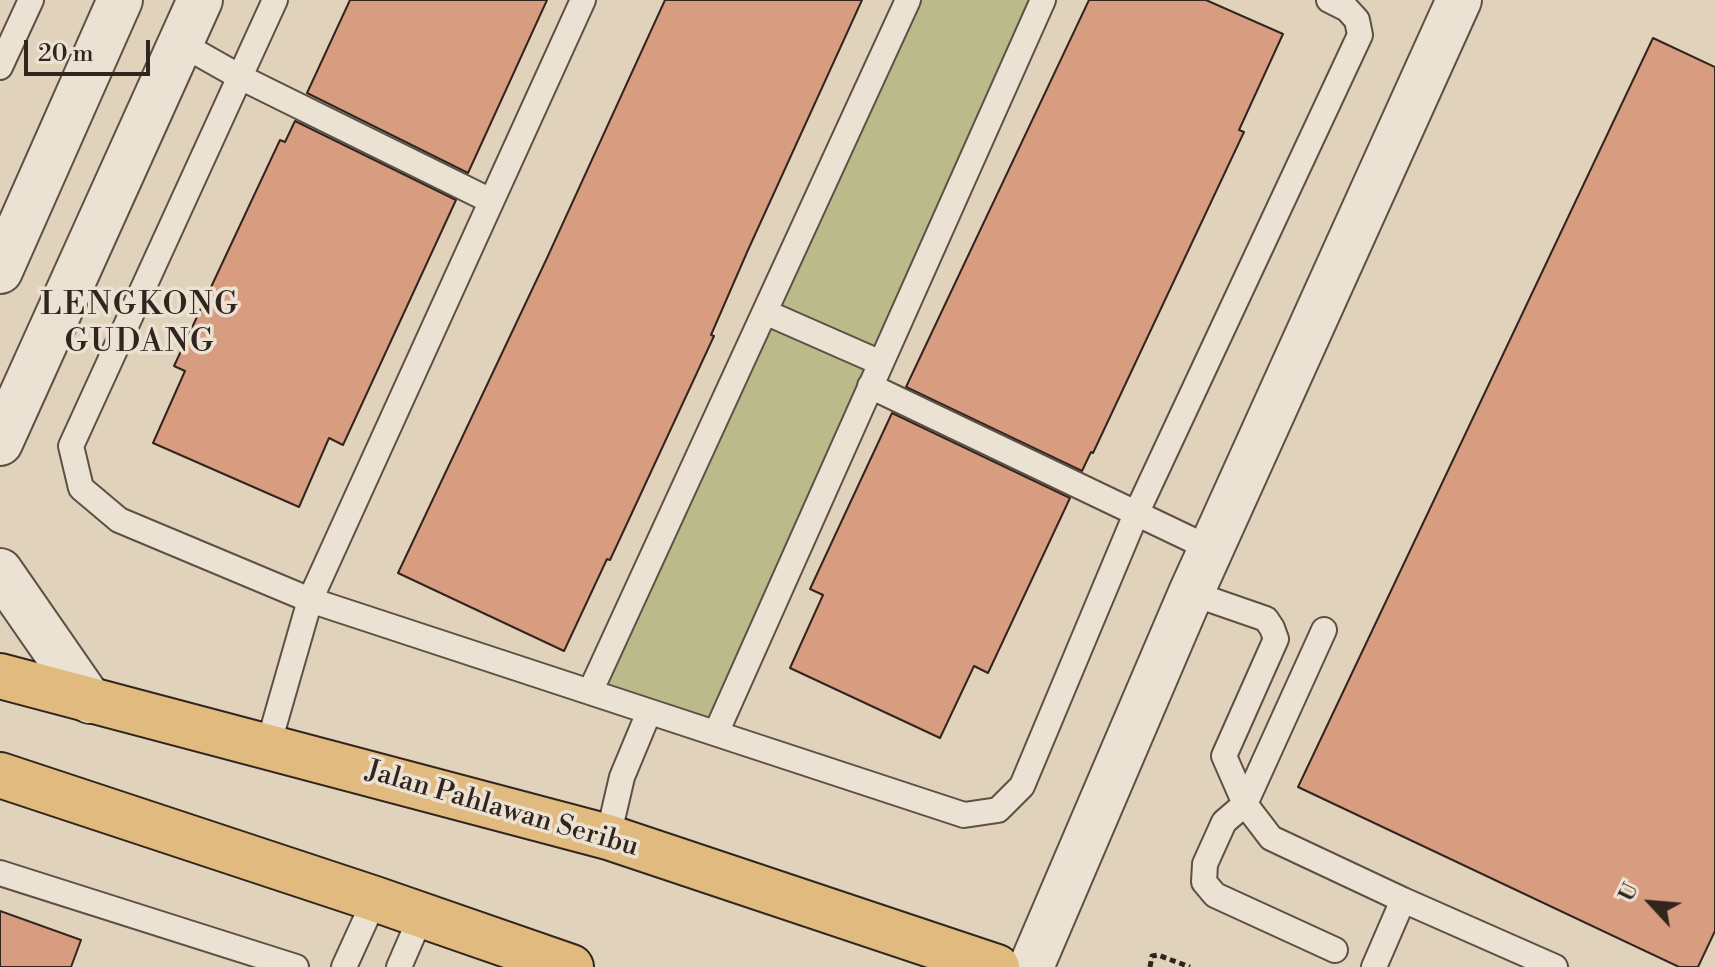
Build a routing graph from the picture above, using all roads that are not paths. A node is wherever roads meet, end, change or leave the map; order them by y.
1 (31, 0) edge
2 (120, 0) edge
3 (200, 0) edge
4 (275, 0) edge
5 (583, 0) edge
6 (908, 0) edge
7 (1043, 0) edge
8 (1329, 0) edge
9 (1459, 0) edge
10 (180, 43) junction
11 (0, 67) edge
12 (240, 77) junction
13 (491, 201) junction
14 (5, 242) edge
15 (765, 312) junction
16 (881, 363) junction
17 (870, 386) junction
18 (0, 443) edge
19 (1136, 514) junction
20 (1211, 549) junction
21 (0, 571) edge
22 (1191, 593) junction
23 (310, 600) junction
24 (1324, 630) dead end
25 (0, 676) edge
26 (590, 692) junction
27 (90, 701) junction
28 (649, 712) junction
29 (716, 733) junction
30 (268, 746) junction
31 (0, 775) edge
32 (1245, 804) junction
33 (608, 837) junction
34 (0, 873) edge
35 (375, 899) junction
36 (1403, 900) junction
37 (422, 914) junction
38 (1335, 950) dead end
39 (296, 967) edge
40 (344, 967) edge
41 (399, 967) edge
42 (571, 967) edge
43 (997, 967) edge
44 (1031, 967) edge
45 (1374, 967) edge
46 (1555, 967) edge

1 - 11 lane
2 - 14 street
3 - 10 street
4 - 12 lane
5 - 13 lane
6 - 15 lane
7 - 16 lane
8 - 19 lane
9 - 20 street
10 - 12 lane
10 - 18 street
12 - 13 lane
12 - 23 lane
13 - 23 lane
15 - 16 lane
15 - 26 lane
16 - 17 lane
17 - 19 lane
17 - 29 lane
19 - 20 lane
19 - 29 lane
20 - 22 street
21 - 27 street
22 - 32 lane
22 - 44 street
23 - 26 lane
23 - 30 lane
24 - 32 lane
25 - 27 main road, Jalan Pahlawan Seribu
26 - 28 lane
27 - 30 main road, Jalan Pahlawan Seribu
28 - 29 lane
28 - 33 lane
30 - 33 main road, Jalan Pahlawan Seribu
31 - 35 main road
32 - 36 lane
32 - 38 lane
33 - 43 main road, Jalan Pahlawan Seribu
34 - 39 lane
35 - 37 main road
35 - 40 lane
36 - 45 lane
36 - 46 lane
37 - 41 lane
37 - 42 main road

